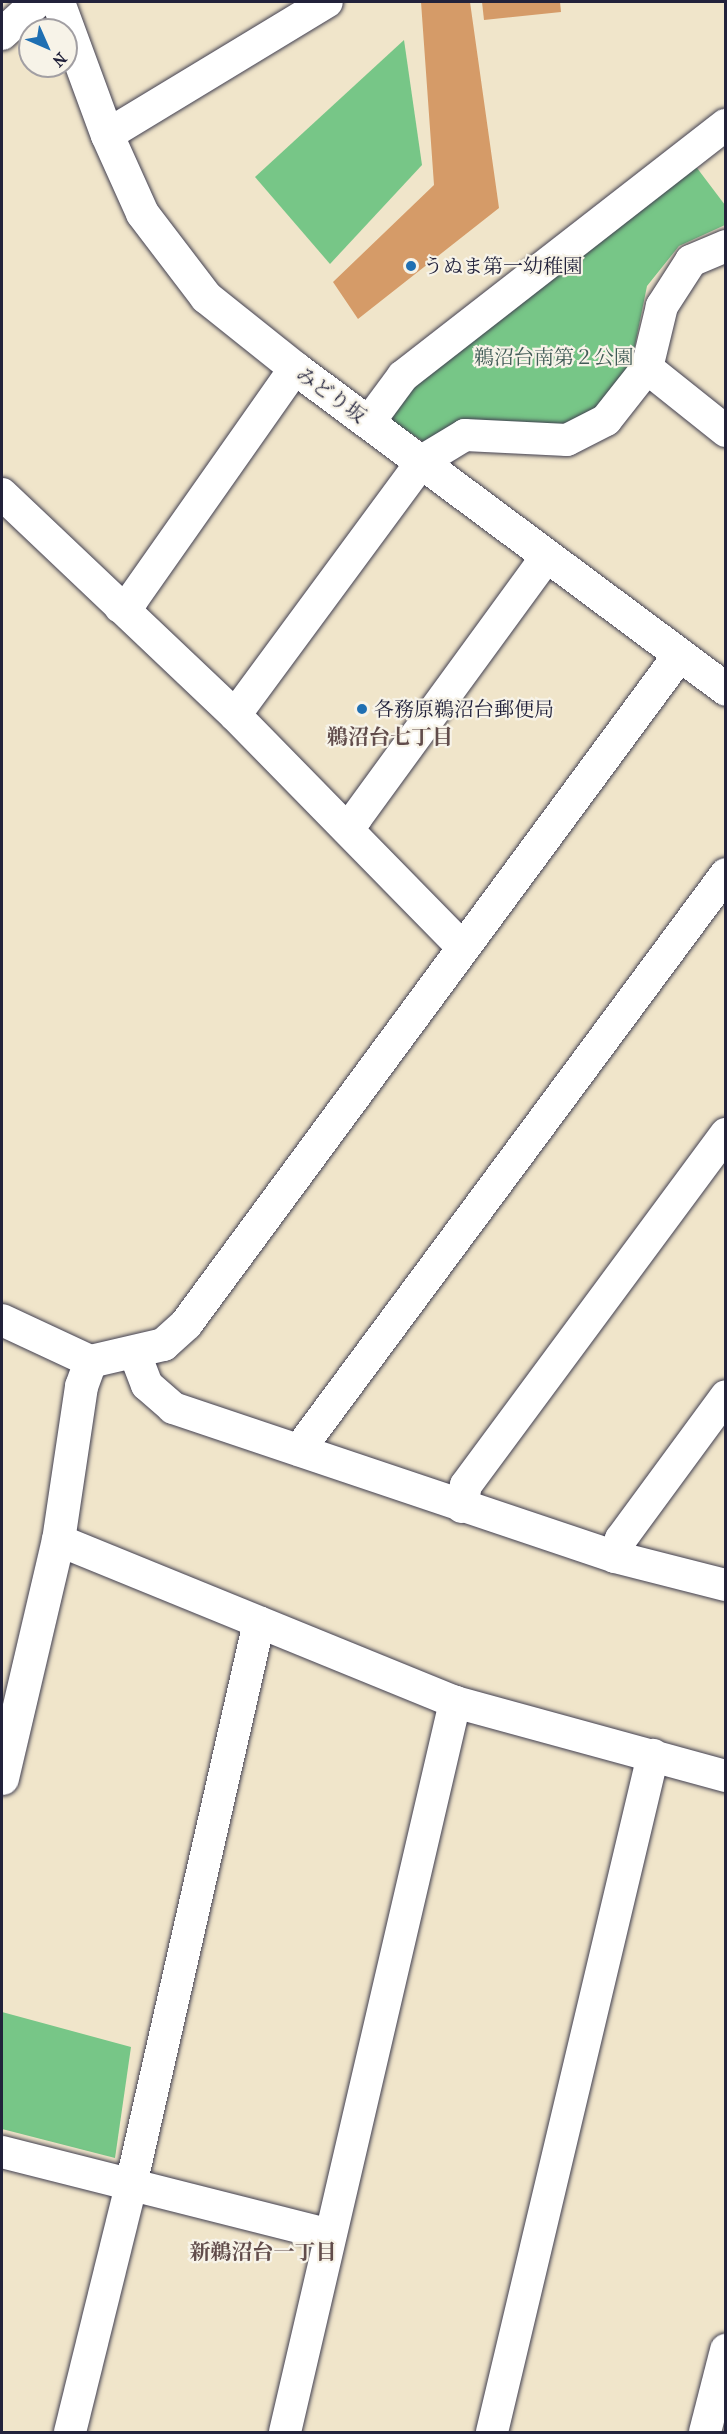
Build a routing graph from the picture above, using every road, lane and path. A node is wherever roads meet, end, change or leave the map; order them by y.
1 (37, 2) edge
2 (58, 2) edge
3 (327, 2) edge
4 (2, 34) edge
5 (726, 125) edge
6 (107, 135) junction
7 (726, 246) edge
8 (295, 368) junction
9 (647, 368) junction
10 (369, 422) junction
11 (726, 431) edge
12 (422, 461) junction
13 (2, 494) edge
14 (547, 556) junction
15 (120, 607) junction
16 (678, 656) junction
17 (726, 689) edge
18 (235, 715) junction
19 (345, 826) junction
20 (726, 874) edge
21 (463, 948) junction
22 (726, 1134) edge
23 (2, 1320) edge
24 (135, 1354) junction
25 (90, 1361) junction
26 (726, 1396) edge
27 (298, 1450) junction
28 (462, 1507) junction
29 (58, 1540) junction
30 (615, 1557) junction
31 (726, 1585) edge
32 (259, 1622) junction
33 (455, 1702) junction
34 (653, 1755) junction
35 (726, 1776) edge
36 (2, 1778) edge
37 (2, 2152) edge
38 (131, 2184) junction
39 (329, 2235) junction
40 (726, 2350) edge
41 (289, 2432) edge
42 (70, 2433) edge
43 (492, 2433) edge
44 (705, 2433) edge

1 - 4 street
2 - 6 street, みどり坂
3 - 6 street
5 - 10 street
6 - 8 street, みどり坂
7 - 9 street
8 - 10 street, みどり坂
8 - 15 street
9 - 11 street
9 - 12 street
10 - 12 street, みどり坂
12 - 14 street, みどり坂
12 - 18 street
13 - 15 street
14 - 16 street, みどり坂
14 - 19 street
15 - 18 street
16 - 17 street, みどり坂
16 - 21 street
18 - 19 street
19 - 21 street
20 - 27 street
21 - 24 street
22 - 28 street
23 - 25 street
24 - 25 street
24 - 27 street
25 - 29 street
26 - 30 street
27 - 28 street
28 - 30 street
29 - 32 street
29 - 36 street
30 - 31 street
32 - 33 street
32 - 38 street
33 - 34 street
33 - 39 street
34 - 35 street
34 - 43 street
37 - 38 street
38 - 39 street
38 - 42 street
39 - 41 street
40 - 44 street

